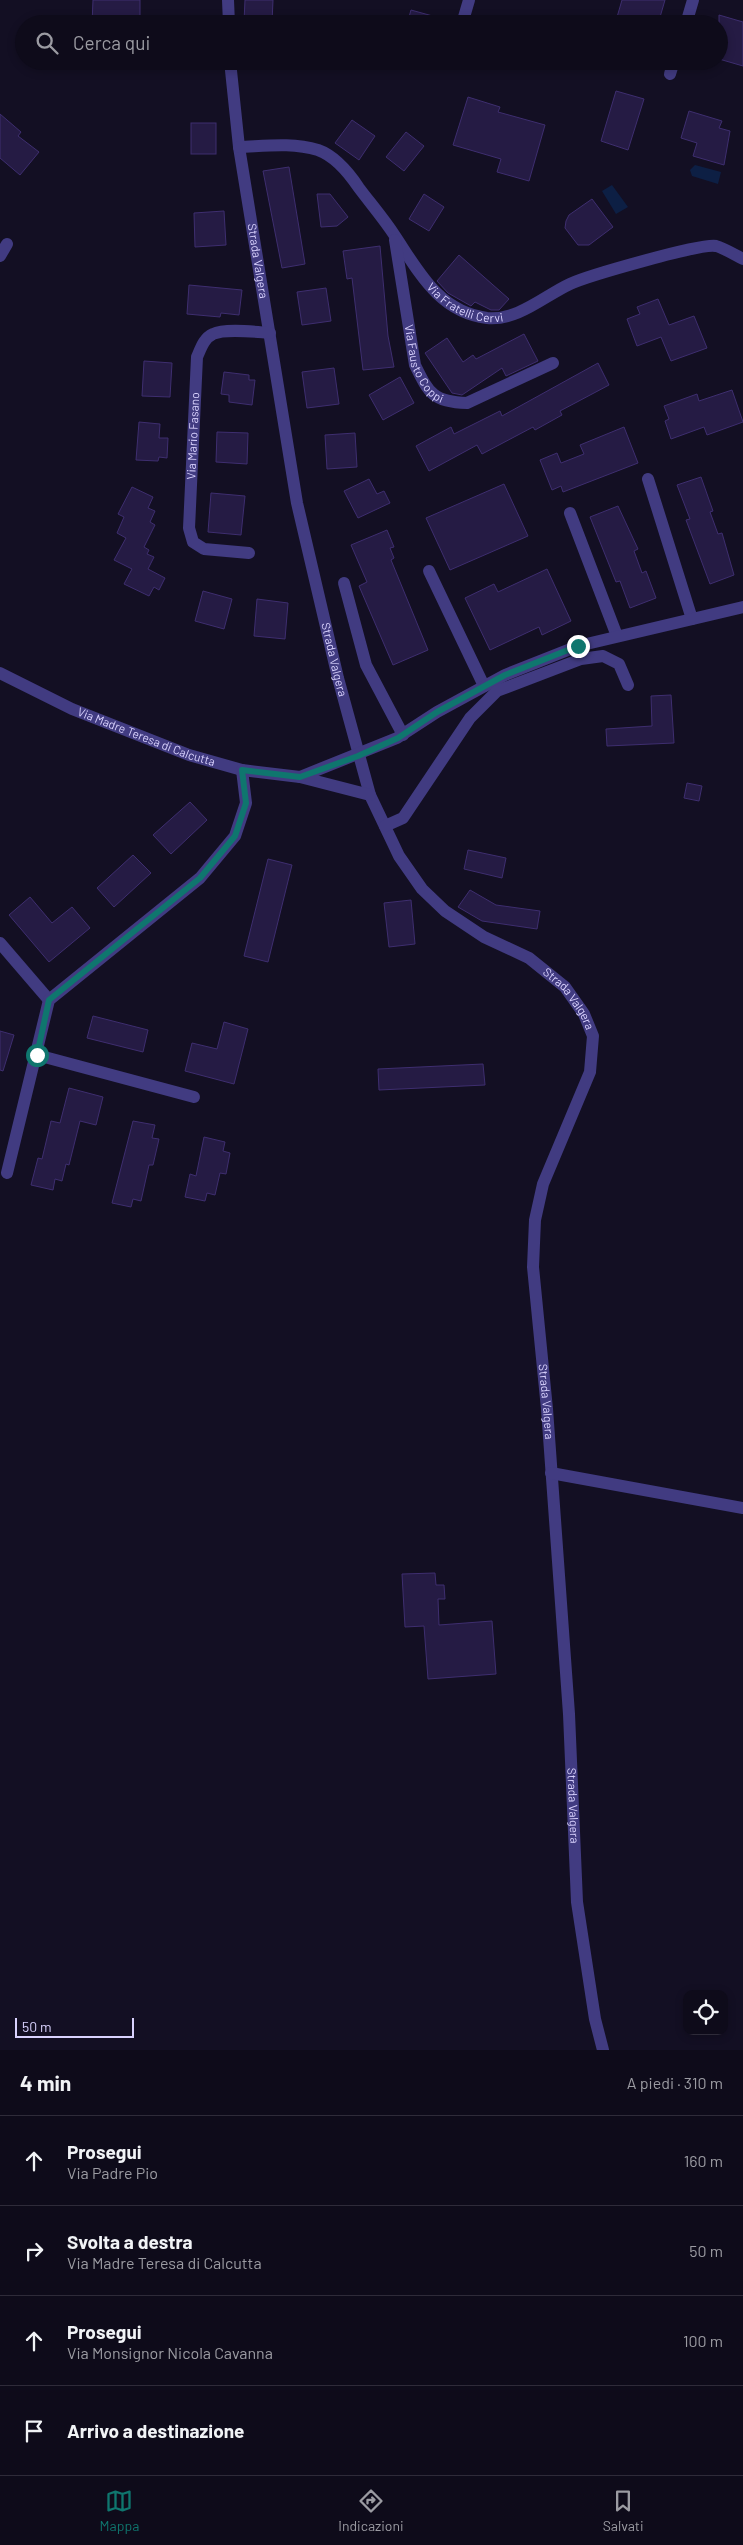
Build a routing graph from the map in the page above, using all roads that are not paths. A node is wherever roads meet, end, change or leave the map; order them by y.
1 (228, 0) edge
2 (469, 0) edge
3 (693, 0) edge
4 (229, 15) edge
5 (465, 15) edge
6 (689, 15) edge
7 (231, 70) edge
8 (671, 70) edge
9 (670, 74) dead end
10 (239, 146) junction
11 (394, 235) junction
12 (7, 244) dead end
13 (0, 256) edge
14 (743, 259) edge
15 (270, 333) junction
16 (553, 363) dead end
17 (648, 479) dead end
18 (570, 513) dead end
19 (249, 553) dead end
20 (429, 571) dead end
21 (344, 583) dead end
22 (743, 607) edge
23 (692, 619) junction
24 (617, 636) junction
25 (1, 674) edge
26 (628, 684) dead end
27 (484, 686) junction
28 (403, 735) junction
29 (358, 756) junction
30 (242, 770) junction
31 (300, 777) junction
32 (370, 795) junction
33 (386, 826) junction
34 (0, 943) edge
35 (49, 1000) junction
36 (37, 1055) junction
37 (194, 1097) dead end
38 (7, 1173) dead end
39 (551, 1473) junction
40 (743, 1508) edge
41 (603, 2050) edge

1 - 4 street
2 - 5 street
3 - 6 street
7 - 10 street, Strada Valgera
8 - 9 street
10 - 11 street, Via Fratelli Cervi
10 - 15 street, Strada Valgera
11 - 14 street, Via Fratelli Cervi
11 - 16 street, Via Fausto Coppi
12 - 13 street
15 - 19 street, Via Mario Fasano
15 - 29 street, Strada Valgera
17 - 23 street
18 - 24 street
20 - 27 street
21 - 28 street
22 - 23 street, Via Madre Teresa di Calcutta
23 - 24 street, Via Madre Teresa di Calcutta
24 - 27 street, Via Madre Teresa di Calcutta
25 - 30 street, Via Madre Teresa di Calcutta
26 - 33 street
27 - 28 street, Via Madre Teresa di Calcutta
28 - 29 street, Via Madre Teresa di Calcutta
29 - 31 street, Via Madre Teresa di Calcutta
29 - 32 street, Strada Valgera
30 - 31 street, Via Madre Teresa di Calcutta
30 - 35 street
31 - 32 street, Via Madre Teresa di Calcutta
32 - 33 street, Strada Valgera
33 - 39 street, Strada Valgera
34 - 35 street
35 - 36 street
36 - 37 street
36 - 38 street
39 - 40 street
39 - 41 street, Strada Valgera

